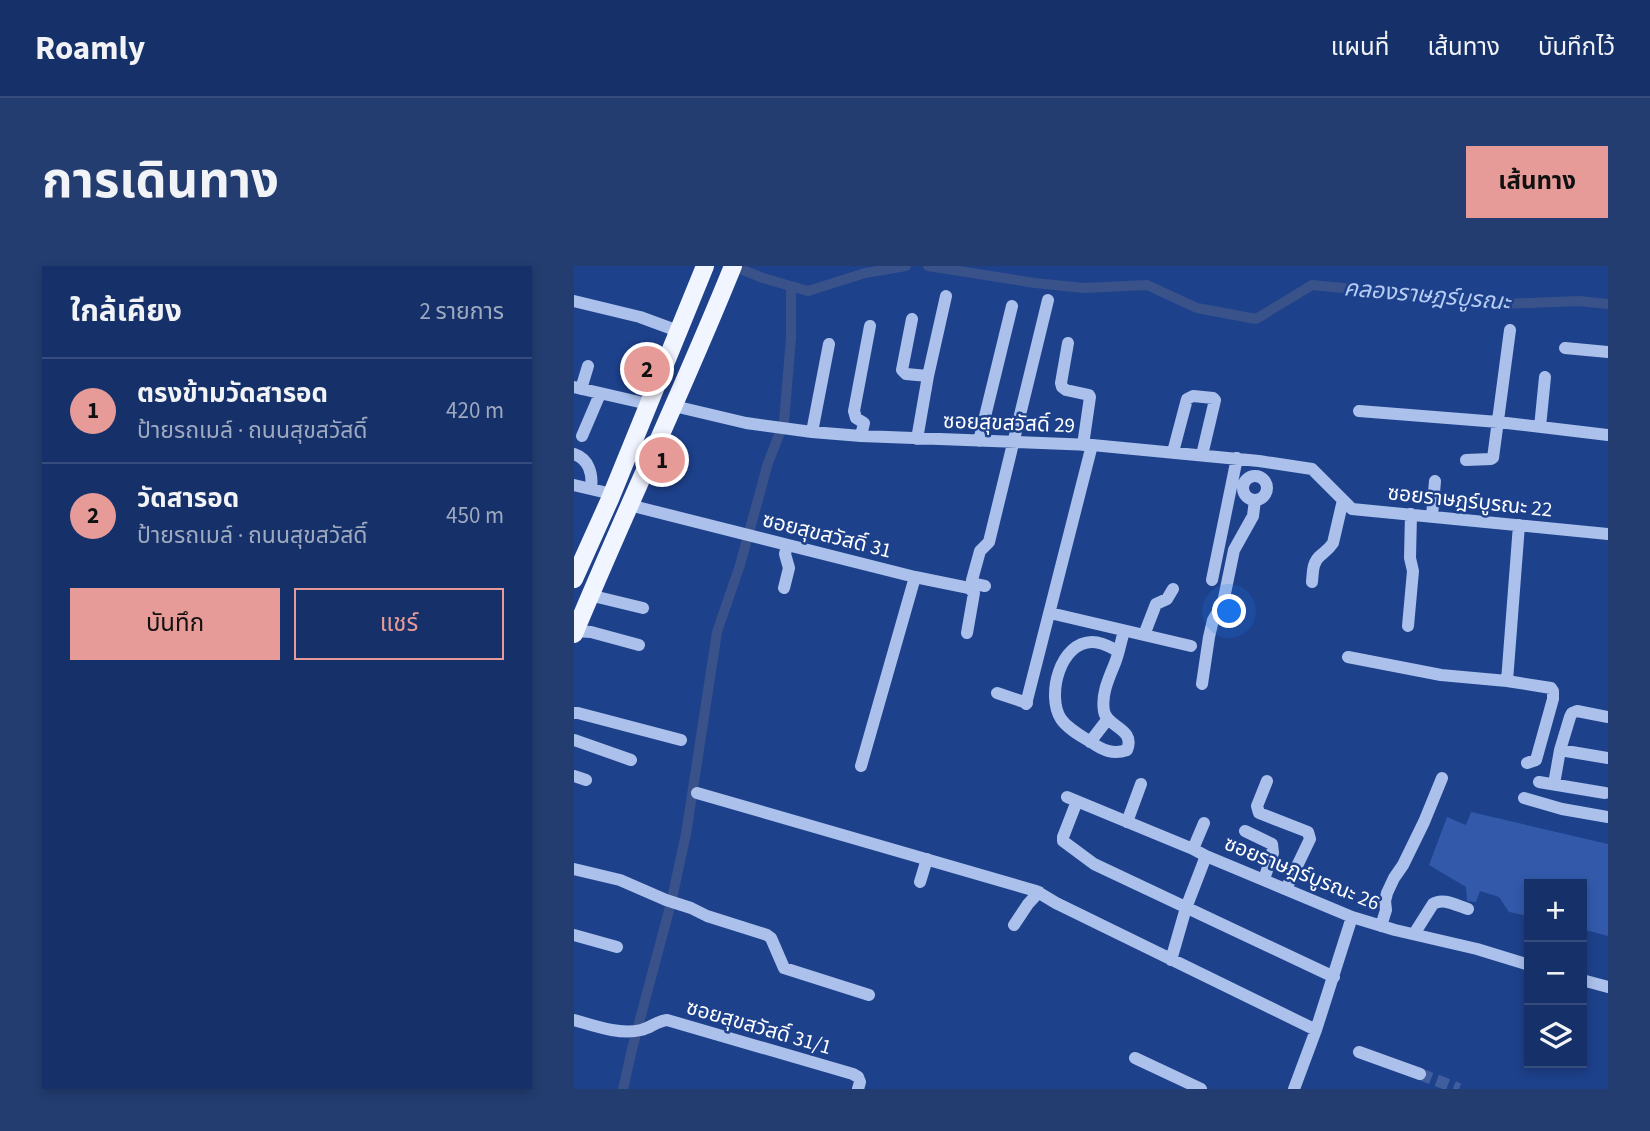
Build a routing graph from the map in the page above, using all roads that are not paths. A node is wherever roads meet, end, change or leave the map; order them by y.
1 (733, 266) edge
2 (701, 273) edge
3 (946, 296) dead end
4 (1048, 300) dead end
5 (574, 301) edge
6 (1012, 306) dead end
7 (912, 319) dead end
8 (870, 326) dead end
9 (1510, 330) dead end
10 (678, 331) junction
11 (1069, 343) dead end
12 (830, 344) dead end
13 (1565, 348) dead end
14 (1608, 352) edge
15 (588, 366) dead end
16 (928, 376) junction
17 (1545, 377) dead end
18 (578, 388) edge
19 (600, 394) junction
20 (648, 404) junction
21 (674, 406) junction
22 (1359, 411) dead end
23 (1498, 422) junction
24 (1540, 427) junction
25 (812, 432) junction
26 (1608, 435) edge
27 (582, 436) dead end
28 (861, 436) junction
29 (917, 439) junction
30 (979, 441) junction
31 (1013, 443) junction
32 (1087, 445) junction
33 (1173, 452) junction
34 (574, 454) edge
35 (1202, 455) junction
36 (1237, 458) junction
37 (1466, 460) dead end
38 (1261, 461) junction
39 (1434, 481) dead end
40 (574, 485) edge
41 (591, 489) junction
42 (612, 494) junction
43 (1339, 496) junction
44 (629, 505) junction
45 (1411, 514) junction
46 (1432, 516) junction
47 (1519, 525) junction
48 (1608, 534) edge
49 (787, 545) junction
50 (915, 577) junction
51 (574, 579) edge
52 (1212, 580) dead end
53 (1312, 582) dead end
54 (985, 586) dead end
55 (784, 588) dead end
56 (1173, 589) dead end
57 (589, 595) junction
58 (643, 608) dead end
59 (1050, 613) junction
60 (1408, 626) dead end
61 (1124, 631) junction
62 (575, 632) edge
63 (967, 633) dead end
64 (1144, 635) junction
65 (639, 645) dead end
66 (1191, 646) dead end
67 (1118, 651) junction
68 (1349, 657) dead end
69 (1034, 674) junction
70 (1058, 678) junction
71 (1507, 681) junction
72 (1202, 684) dead end
73 (997, 693) dead end
74 (574, 713) edge
75 (1608, 717) edge
76 (1107, 720) junction
77 (574, 740) edge
78 (681, 740) dead end
79 (1090, 742) junction
80 (1560, 750) junction
81 (1608, 758) edge
82 (631, 760) dead end
83 (1527, 763) dead end
84 (861, 766) dead end
85 (1442, 778) dead end
86 (1267, 780) dead end
87 (1539, 782) dead end
88 (1141, 784) dead end
89 (1554, 784) junction
90 (697, 793) dead end
91 (1605, 793) dead end
92 (1524, 798) dead end
93 (1608, 817) edge
94 (1127, 822) junction
95 (1203, 824) dead end
96 (1245, 831) dead end
97 (1194, 849) junction
98 (1206, 856) junction
99 (928, 859) junction
100 (574, 869) edge
101 (1264, 879) junction
102 (920, 882) dead end
103 (1286, 889) junction
104 (1039, 892) junction
105 (1186, 908) junction
106 (1468, 909) dead end
107 (1352, 917) junction
108 (1014, 925) dead end
109 (1381, 926) junction
110 (1414, 934) junction
111 (574, 935) edge
112 (617, 947) dead end
113 (1171, 960) junction
114 (1524, 963) edge
115 (1334, 977) junction
116 (1587, 981) edge
117 (1608, 987) edge
118 (869, 995) dead end
119 (574, 1020) edge
120 (1316, 1030) junction
121 (1359, 1052) dead end
122 (1135, 1058) dead end
123 (1420, 1074) tunnel mouth
124 (858, 1089) edge
125 (1201, 1089) edge
126 (1294, 1089) edge

1 - 21 main road
2 - 10 main road
3 - 16 street
4 - 31 street
5 - 10 street
6 - 30 street
7 - 16 street
8 - 28 street
9 - 23 street
10 - 20 main road
11 - 32 street
12 - 25 street
13 - 14 street
15 - 18 street
16 - 29 street
17 - 24 street
18 - 19 street
19 - 20 street
19 - 27 street
20 - 42 main road
21 - 25 street, ซอยสุขสวัสดิ์ 29
21 - 44 main road
22 - 23 street
23 - 24 street
23 - 37 street
24 - 26 street
25 - 28 street, ซอยสุขสวัสดิ์ 29
28 - 29 street, ซอยสุขสวัสดิ์ 29
29 - 30 street, ซอยสุขสวัสดิ์ 29
30 - 31 street, ซอยสุขสวัสดิ์ 29
31 - 32 street, ซอยสุขสวัสดิ์ 29
31 - 54 street
32 - 33 street, ซอยสุขสวัสดิ์ 29
32 - 59 street
33 - 35 street, ซอยสุขสวัสดิ์ 29
33 - 35 street
34 - 41 street
35 - 36 street, ซอยสุขสวัสดิ์ 29
36 - 38 street, ซอยสุขสวัสดิ์ 29
36 - 52 street
38 - 43 street, ซอยสุขสวัสดิ์ 29
38 - 72 street
39 - 46 street
40 - 41 street
41 - 42 street
42 - 51 main road
43 - 45 street, ซอยราษฎร์บูรณะ 22
43 - 53 street
44 - 49 street, ซอยสุขสวัสดิ์ 31
44 - 57 main road
45 - 46 street, ซอยราษฎร์บูรณะ 22
45 - 60 street
46 - 47 street, ซอยราษฎร์บูรณะ 22
47 - 48 street, ซอยราษฎร์บูรณะ 22
47 - 71 street
49 - 50 street, ซอยสุขสวัสดิ์ 31
49 - 55 street
50 - 63 street, ซอยสุขสวัสดิ์ 31
50 - 84 street
56 - 64 street
57 - 58 street
57 - 62 main road
59 - 61 street
59 - 69 street
61 - 64 street
61 - 67 street
62 - 65 street
64 - 66 street
67 - 70 street
67 - 76 street
68 - 71 street
69 - 70 street
69 - 73 street
70 - 79 street
71 - 83 street
74 - 78 street
75 - 80 street
76 - 79 street
76 - 79 street
77 - 82 street
80 - 81 street
80 - 89 street
85 - 109 street
86 - 103 street
87 - 89 street
88 - 94 street
89 - 91 street
90 - 99 street
92 - 93 street
94 - 97 street, ซอยราษฎร์บูรณะ 26
94 - 105 street, ซอยราษฎร์บูรณะ 26
95 - 97 street
96 - 101 street
97 - 98 street, ซอยราษฎร์บูรณะ 26
98 - 101 street, ซอยราษฎร์บูรณะ 26
98 - 105 street
99 - 102 street
99 - 104 street
100 - 118 street
101 - 103 street, ซอยราษฎร์บูรณะ 26
103 - 107 street, ซอยราษฎร์บูรณะ 26
104 - 108 street
104 - 113 street
105 - 113 street
105 - 115 street
106 - 110 street
107 - 109 street, ซอยราษฎร์บูรณะ 26
107 - 115 street
109 - 110 street, ซอยราษฎร์บูรณะ 26
110 - 114 street, ซอยราษฎร์บูรณะ 26
111 - 112 street
113 - 120 street
115 - 120 street
116 - 117 street
119 - 124 street, ซอยสุขสวัสดิ์ 31/1
120 - 126 street
121 - 123 street
122 - 125 street

